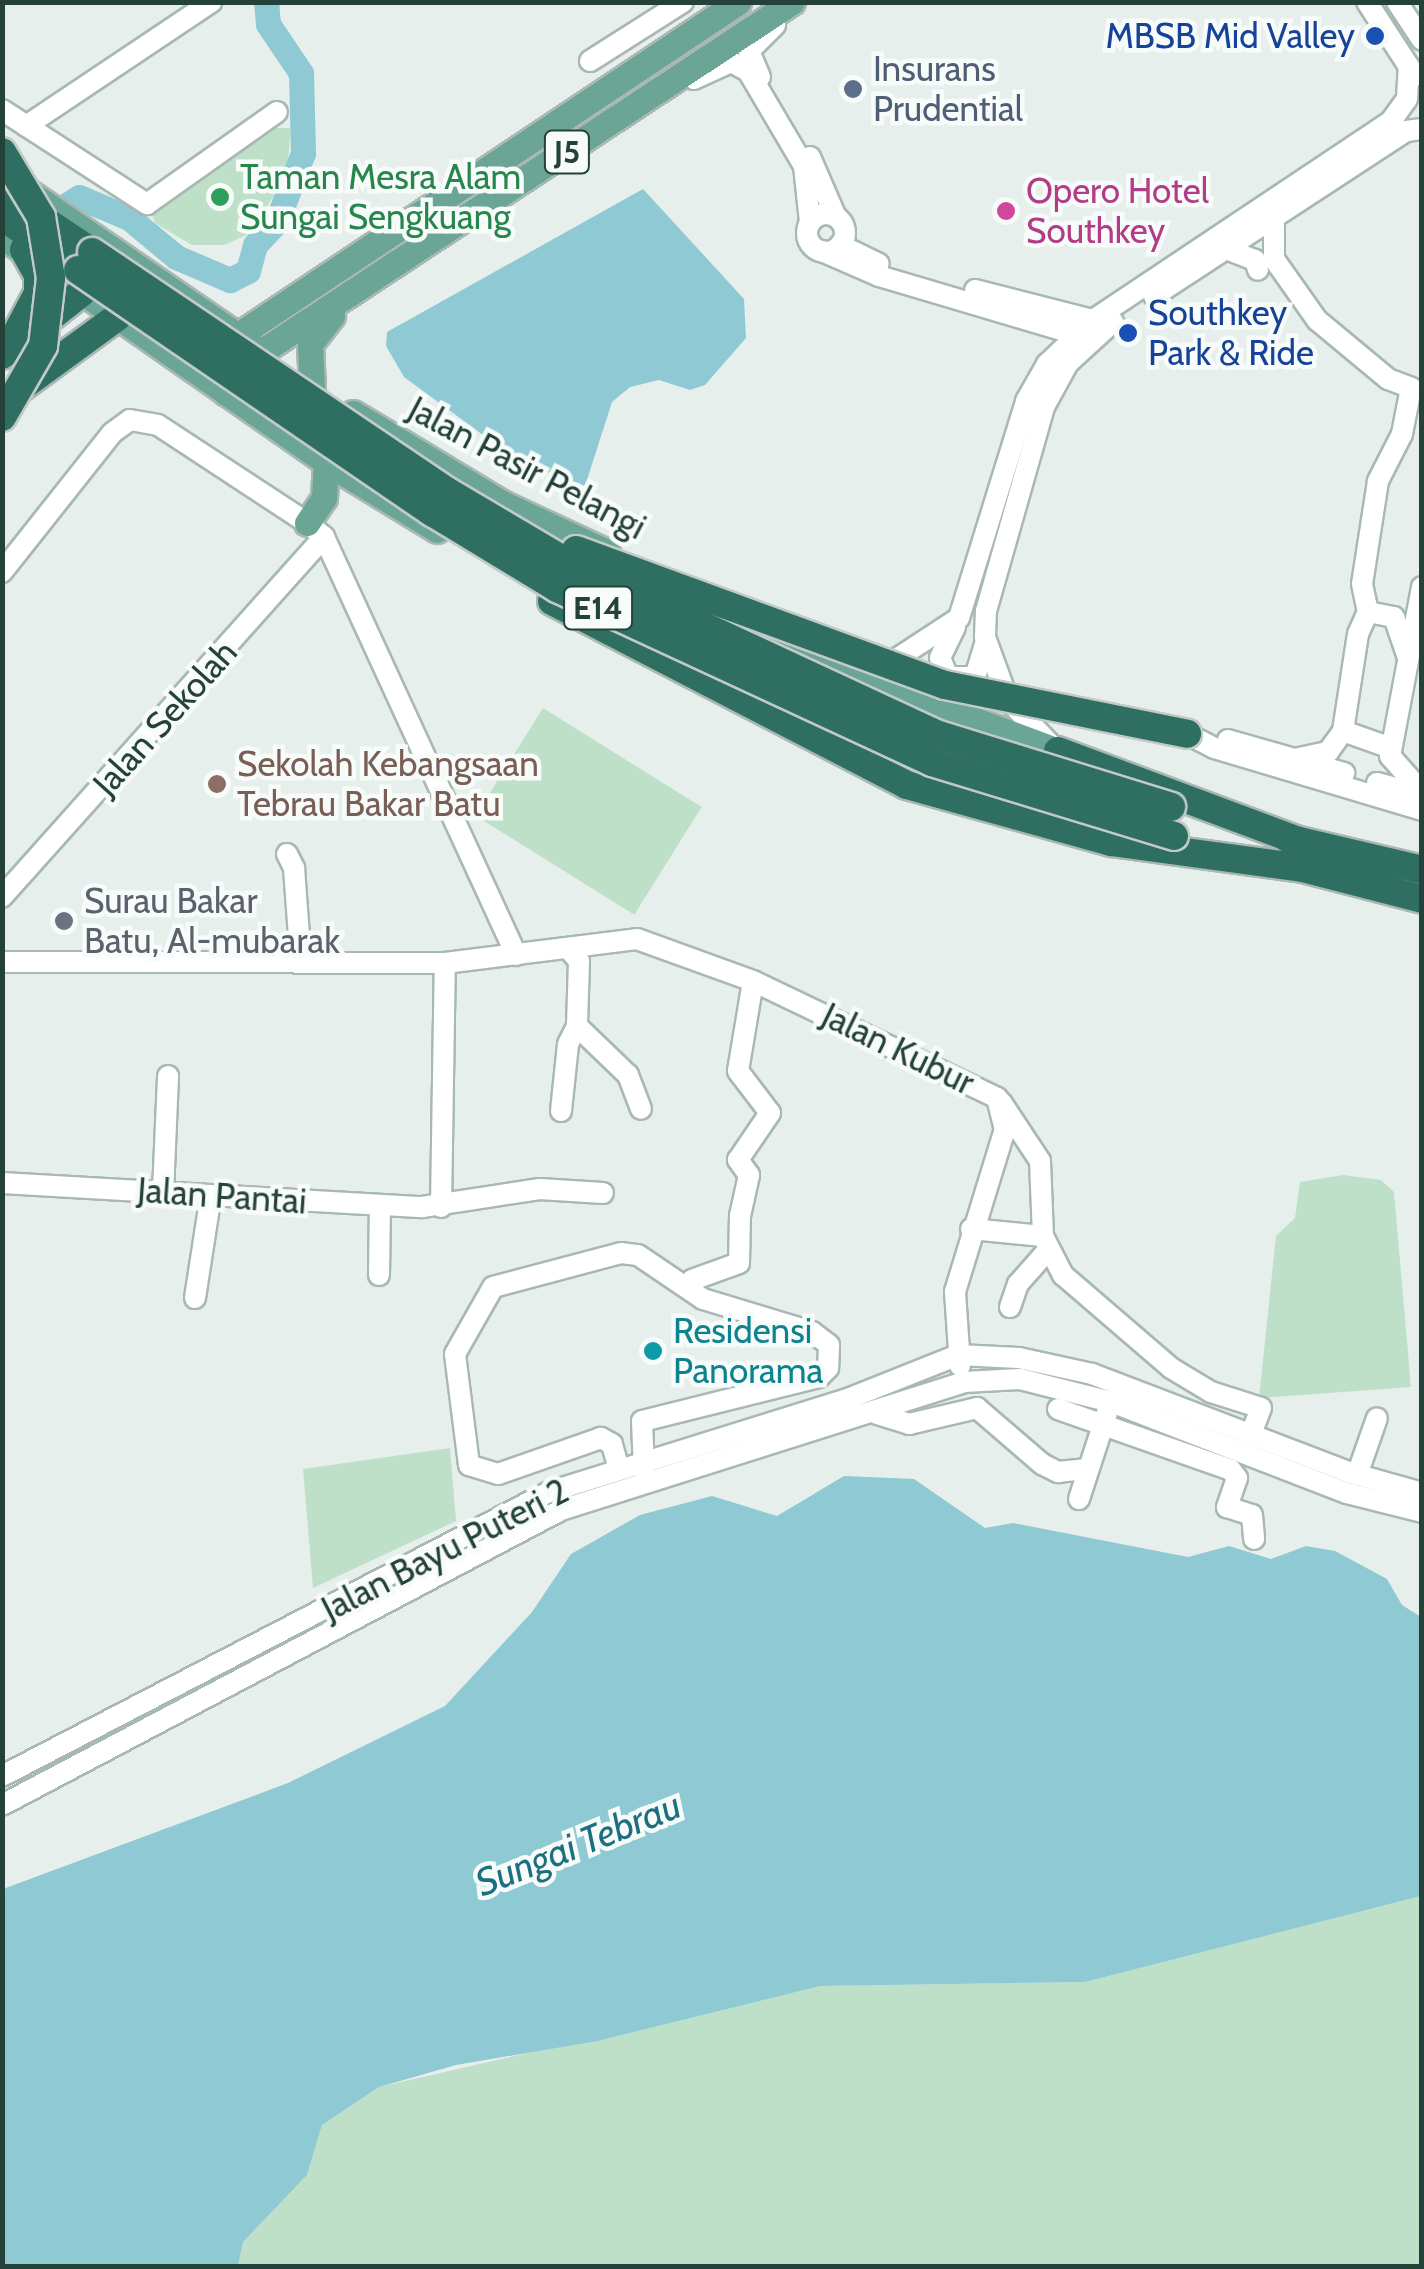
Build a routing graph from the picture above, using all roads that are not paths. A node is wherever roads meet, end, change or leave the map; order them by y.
1 (210, 2) edge
2 (683, 2) edge
3 (738, 2) edge
4 (792, 2) edge
5 (804, 2) edge
6 (1367, 2) edge
7 (1398, 2) edge
8 (1422, 40) edge
9 (590, 61) dead end
10 (1409, 66) junction
11 (1422, 86) edge
12 (658, 92) junction
13 (2, 110) edge
14 (277, 112) dead end
15 (26, 126) junction
16 (1422, 129) edge
17 (2, 152) edge
18 (7, 182) edge
19 (2, 216) edge
20 (836, 216) junction
21 (1274, 218) junction
22 (810, 222) junction
23 (13, 243) edge
24 (831, 248) junction
25 (1226, 249) junction
26 (115, 251) junction
27 (1258, 270) dead end
28 (152, 276) junction
29 (374, 280) junction
30 (72, 286) junction
31 (301, 288) junction
32 (208, 314) junction
33 (117, 317) junction
34 (1093, 320) junction
35 (236, 332) junction
36 (1075, 334) junction
37 (262, 352) junction
38 (3, 354) edge
39 (200, 375) junction
40 (312, 388) junction
41 (226, 393) junction
42 (2, 400) edge
43 (2, 417) edge
44 (326, 462) junction
45 (508, 528) junction
46 (316, 530) junction
47 (2, 572) edge
48 (1422, 587) edge
49 (552, 601) joint
50 (1368, 612) junction
51 (960, 618) junction
52 (985, 637) junction
53 (1408, 662) junction
54 (862, 678) junction
55 (1343, 731) junction
56 (1186, 734) junction
57 (1391, 748) junction
58 (1058, 751) junction
59 (1299, 758) junction
60 (1422, 793) edge
61 (1422, 810) edge
62 (287, 854) dead end
63 (1303, 855) junction
64 (1422, 870) edge
65 (2, 897) edge
66 (1422, 899) edge
67 (568, 948) junction
68 (516, 954) junction
69 (2, 962) edge
70 (301, 963) junction
71 (445, 964) junction
72 (753, 981) junction
73 (577, 1026) junction
74 (168, 1076) dead end
75 (998, 1098) junction
76 (641, 1109) dead end
77 (560, 1111) dead end
78 (2, 1183) edge
79 (163, 1192) junction
80 (603, 1193) dead end
81 (210, 1195) junction
82 (380, 1206) junction
83 (441, 1207) junction
84 (972, 1229) junction
85 (1046, 1243) junction
86 (380, 1275) dead end
87 (692, 1280) dead end
88 (195, 1298) dead end
89 (1010, 1307) dead end
90 (958, 1355) junction
91 (964, 1382) junction
92 (1111, 1402) junction
93 (1058, 1410) dead end
94 (876, 1414) junction
95 (1376, 1418) dead end
96 (1102, 1424) junction
97 (1250, 1436) junction
98 (645, 1460) junction
99 (619, 1469) junction
100 (1086, 1469) junction
101 (1357, 1475) junction
102 (638, 1484) junction
103 (1422, 1493) edge
104 (1080, 1499) dead end
105 (1422, 1512) edge
106 (1254, 1539) dead end
107 (2, 1776) edge
108 (2, 1805) edge

1 - 15 street
2 - 9 street
3 - 31 main road, J5
4 - 12 main road, J5
5 - 20 street
6 - 10 street
7 - 8 street
10 - 11 street
10 - 34 street
12 - 22 street
12 - 29 main road, J5
13 - 15 street
14 - 15 street
16 - 21 street
17 - 43 highway, bridge
18 - 26 main road, Jalan Pasir Pelangi, bridge
18 - 45 highway, E14, bridge
19 - 63 highway, E14, bridge
20 - 22 street
20 - 24 street
21 - 25 street
21 - 50 street
22 - 24 street
23 - 30 main road
23 - 38 highway
24 - 34 street
24 - 36 street
25 - 27 street
25 - 52 street
26 - 28 main road, Jalan Pasir Pelangi
26 - 30 highway
28 - 32 main road, Jalan Pasir Pelangi
28 - 33 highway
29 - 37 main road, J5
29 - 40 main road
30 - 33 main road
30 - 38 highway
31 - 32 main road
31 - 35 main road, J5
32 - 35 main road, Jalan Pasir Pelangi
33 - 39 main road
33 - 42 highway
34 - 36 street
35 - 37 main road, Jalan Pasir Pelangi
35 - 39 main road, J5
36 - 51 street
37 - 40 main road, Jalan Pasir Pelangi
37 - 41 main road, J5
39 - 41 main road
40 - 54 main road, Jalan Pasir Pelangi
41 - 44 main road
44 - 46 main road
44 - 49 main road
45 - 56 highway, bridge
45 - 63 highway, E14, bridge
46 - 47 street
46 - 65 street, Jalan Sekolah
46 - 68 street
48 - 53 street
49 - 63 highway
50 - 53 street
50 - 55 street
51 - 52 street
51 - 54 street
52 - 58 street
53 - 57 street
54 - 58 main road, Jalan Pasir Pelangi
55 - 57 street
55 - 59 street
56 - 59 street
56 - 61 street
57 - 60 street
58 - 63 highway
59 - 60 street
62 - 70 street
63 - 64 highway, E14
63 - 66 highway, E14
67 - 68 street, Jalan Kubur
67 - 72 street, Jalan Kubur
67 - 73 street
68 - 71 street, Jalan Kubur
69 - 70 street, Jalan Kubur
70 - 71 street, Jalan Kubur
71 - 83 street
72 - 75 street, Jalan Kubur
72 - 87 street
73 - 76 street
73 - 77 street
74 - 79 street
75 - 84 street, Jalan Kubur
75 - 85 street
78 - 79 street, Jalan Pantai
79 - 81 street, Jalan Pantai
80 - 83 street, Jalan Pantai
81 - 82 street, Jalan Pantai
81 - 88 street
82 - 83 street, Jalan Pantai
82 - 86 street
84 - 85 street
84 - 90 street, Jalan Kubur
85 - 89 street
85 - 97 street
90 - 91 street, Jalan Kubur
90 - 97 street, Jalan Bayu Puteri 2
90 - 98 street, Jalan Bayu Puteri 2
91 - 92 street, Jalan Bayu Puteri 2
91 - 94 street, Jalan Bayu Puteri 2
92 - 96 street
92 - 105 street, Jalan Bayu Puteri 2
93 - 96 street
94 - 100 street
94 - 102 street, Jalan Bayu Puteri 2
95 - 101 street
96 - 100 street
96 - 106 street
97 - 101 street, Jalan Bayu Puteri 2
98 - 99 street, Jalan Bayu Puteri 2
98 - 99 street
98 - 102 street
99 - 107 street, Jalan Bayu Puteri 2
100 - 104 street
101 - 103 street, Jalan Bayu Puteri 2
102 - 108 street, Jalan Bayu Puteri 2

